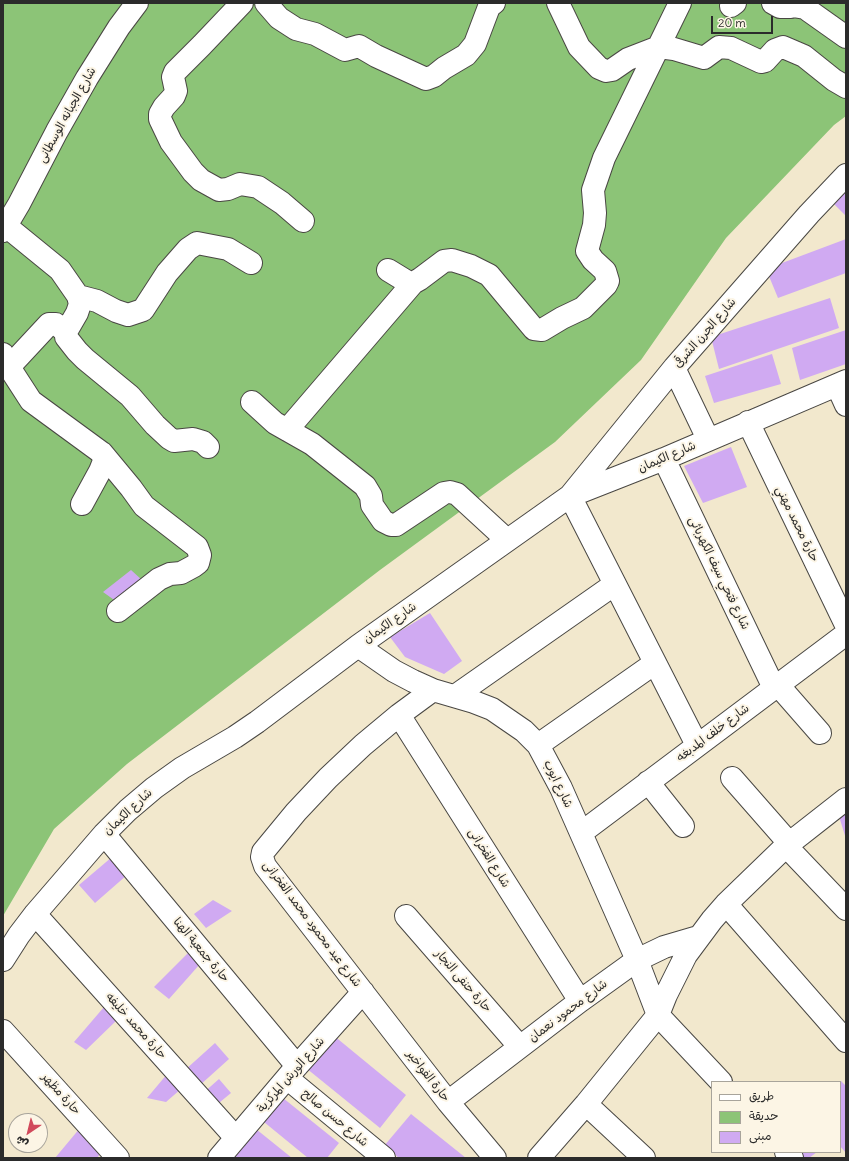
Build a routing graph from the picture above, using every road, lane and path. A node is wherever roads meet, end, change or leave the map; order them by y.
1 (137, 3) edge
2 (242, 3) edge
3 (266, 3) edge
4 (494, 3) edge
5 (558, 3) edge
6 (680, 3) edge
7 (772, 3) edge
8 (846, 37) edge
9 (659, 46) junction
10 (846, 87) edge
11 (846, 175) edge
12 (303, 221) dead end
13 (4, 228) edge
14 (251, 263) dead end
15 (388, 270) dead end
16 (413, 283) junction
17 (78, 296) junction
18 (66, 332) junction
19 (6, 361) edge
20 (674, 368) junction
21 (841, 383) edge
22 (252, 402) dead end
23 (846, 405) edge
24 (748, 422) junction
25 (287, 430) junction
26 (708, 439) junction
27 (208, 447) dead end
28 (102, 453) junction
29 (664, 458) junction
30 (570, 496) junction
31 (82, 504) dead end
32 (508, 540) junction
33 (615, 584) junction
34 (118, 611) dead end
35 (846, 625) edge
36 (846, 634) edge
37 (358, 646) junction
38 (655, 663) junction
39 (776, 686) junction
40 (433, 690) junction
41 (456, 696) junction
42 (399, 715) junction
43 (820, 733) dead end
44 (538, 745) junction
45 (697, 746) junction
46 (732, 778) dead end
47 (648, 782) junction
48 (846, 799) edge
49 (683, 826) dead end
50 (581, 833) junction
51 (104, 834) junction
52 (788, 844) junction
53 (726, 904) junction
54 (846, 909) edge
55 (35, 914) junction
56 (406, 916) dead end
57 (698, 937) junction
58 (3, 960) edge
59 (637, 960) junction
60 (363, 992) junction
61 (580, 1001) junction
62 (658, 1015) junction
63 (3, 1031) edge
64 (846, 1041) edge
65 (520, 1047) junction
66 (292, 1072) junction
67 (720, 1081) edge
68 (448, 1102) junction
69 (586, 1104) junction
70 (236, 1138) junction
71 (118, 1158) edge
72 (219, 1158) edge
73 (384, 1158) edge
74 (495, 1158) edge
75 (539, 1158) edge
76 (644, 1158) edge

1 - 13 street, شارع الجبانه الوسطانى
2 - 12 street
3 - 4 street
5 - 9 street
6 - 9 street
7 - 8 street
9 - 10 street
9 - 16 street
11 - 20 street, شارع الجرن الشرقى
13 - 17 street
14 - 17 street
15 - 16 street
16 - 25 street
17 - 18 street
18 - 19 street
18 - 27 street
19 - 28 street
20 - 26 street
20 - 30 street, شارع الجرن الشرقى
21 - 23 street
21 - 24 street, شارع الكيمان
22 - 25 street
24 - 26 street, شارع الكيمان
24 - 35 street, حارة محمد مهني
25 - 32 street
26 - 29 street, شارع الكيمان
28 - 31 street
28 - 34 street
29 - 30 street, شارع الكيمان
29 - 39 street, شارع فتحي سيف الكهربائى
30 - 32 street, شارع الكيمان
30 - 33 street
32 - 37 street, شارع الكيمان
33 - 38 street
33 - 41 street
36 - 39 street, شارع خلف المدبغه
37 - 40 street, شارع ايوب
37 - 51 street, شارع الكيمان
38 - 44 street
38 - 45 street
39 - 43 street, شارع فتحي سيف الكهربائى
39 - 45 street, شارع خلف المدبغه
40 - 41 street, شارع ايوب
40 - 42 street, شارع عيد محمود محمد الفخرانى
41 - 44 street, شارع ايوب
42 - 60 street, شارع عيد محمود محمد الفخرانى
42 - 61 street, شارع الفخرانى
44 - 50 street, شارع ايوب
45 - 47 street, شارع خلف المدبغه
46 - 52 street
47 - 49 street
47 - 50 street, شارع خلف المدبغه
48 - 52 street
50 - 59 street, شارع ايوب
51 - 55 street, شارع الكيمان
51 - 66 street, حارة جمعية الهنا
52 - 53 street
52 - 54 street
53 - 57 street
53 - 64 street
55 - 58 street, شارع الكيمان
55 - 70 street, حارة محمد خليفه
56 - 65 street, حارة حنفى النجار
57 - 59 street, شارع محمود نعمان
57 - 62 street
59 - 61 street, شارع محمود نعمان
59 - 62 street, شارع ايوب
60 - 66 street, شارع الورش المركزية
60 - 68 street, حارة الفواخير
61 - 65 street, شارع محمود نعمان
62 - 67 street
62 - 69 street
63 - 71 street, حارة مظهر
65 - 68 street, شارع محمود نعمان
66 - 70 street, شارع الورش المركزية
66 - 73 street, شارع حسن صالح
68 - 74 street, حارة الفواخير
69 - 75 street
69 - 76 street
70 - 72 street, شارع الورش المركزية

